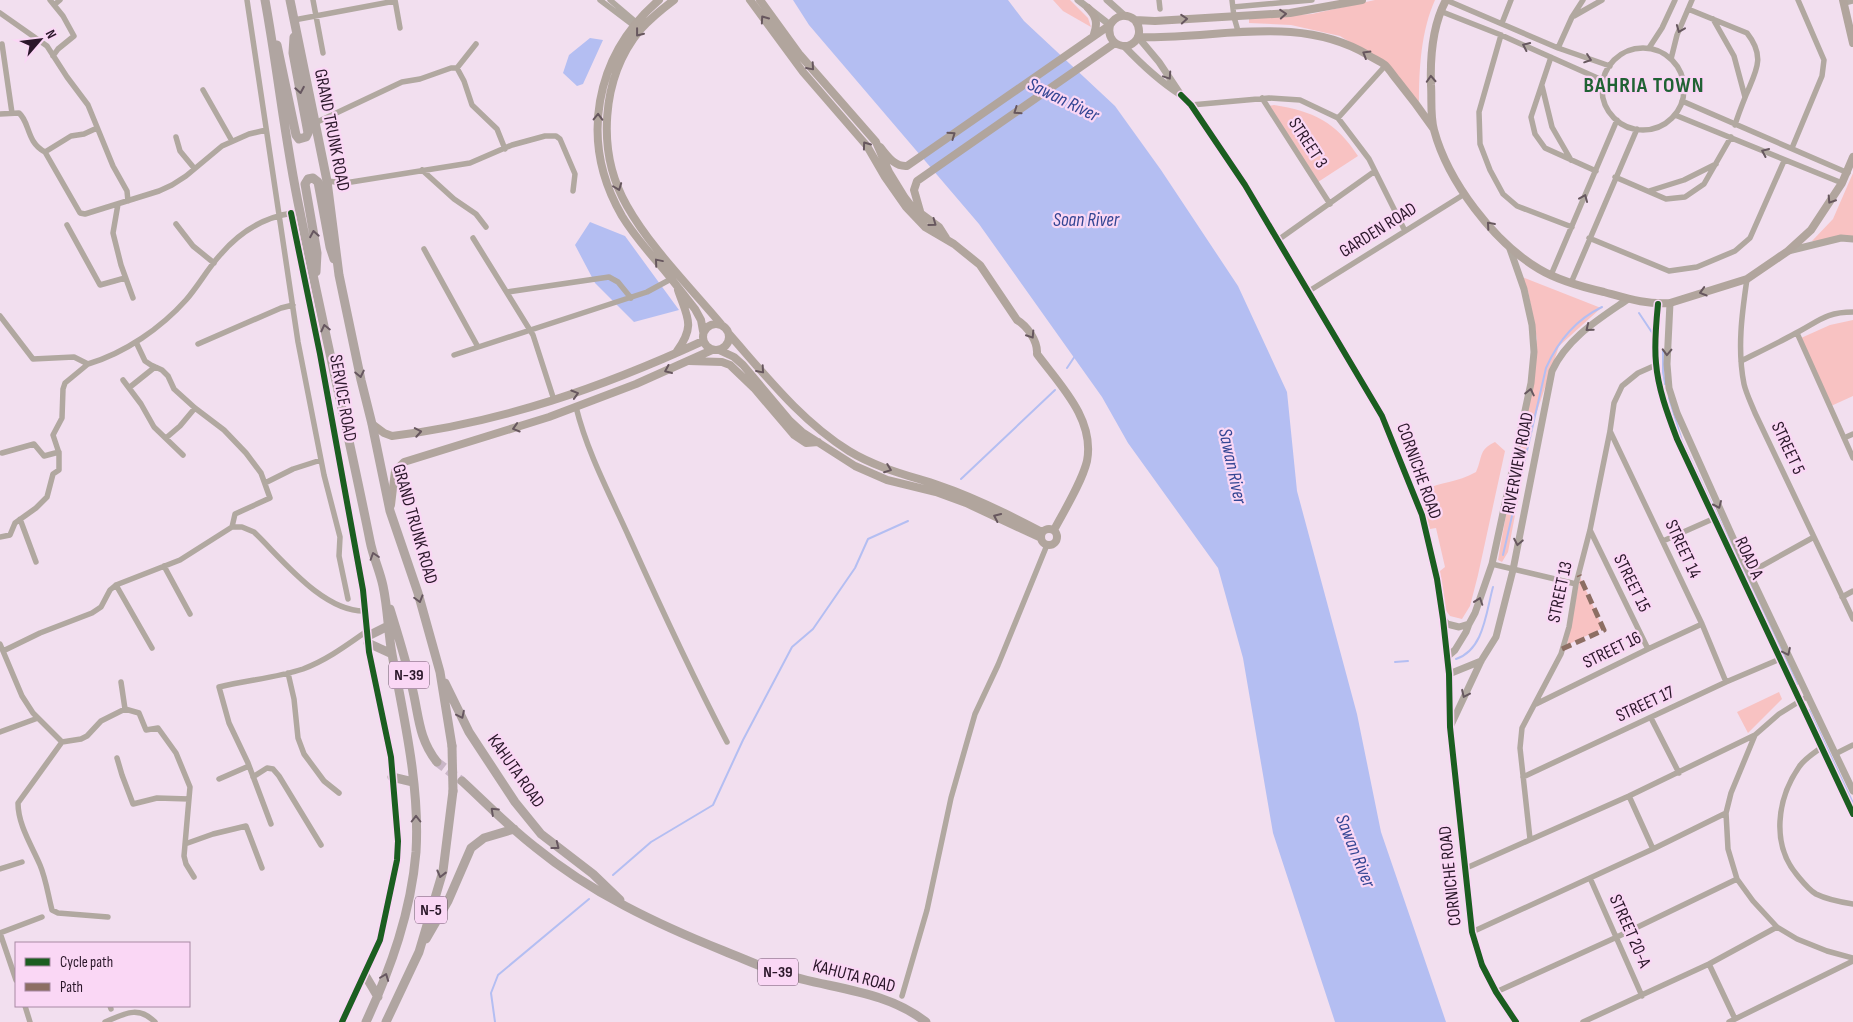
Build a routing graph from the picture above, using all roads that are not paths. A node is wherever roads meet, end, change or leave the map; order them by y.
1 (60, 0) edge
2 (247, 0) edge
3 (265, 0) edge
4 (290, 0) edge
5 (313, 0) edge
6 (395, 0) edge
7 (600, 0) edge
8 (610, 0) edge
9 (659, 0) edge
10 (674, 0) edge
11 (750, 0) edge
12 (760, 0) edge
13 (1078, 0) edge
14 (1107, 0) edge
15 (1159, 0) edge
16 (1232, 0) edge
17 (1312, 0) edge
18 (1362, 0) edge
19 (1446, 0) edge
20 (1511, 0) edge
21 (1583, 0) edge
22 (1602, 0) edge
23 (1675, 0) edge
24 (1692, 0) edge
25 (1798, 0) edge
26 (1853, 1) edge
27 (52, 2) edge
28 (1843, 2) edge
29 (1233, 7) junction
30 (1088, 8) junction
31 (1160, 9) dead end
32 (1688, 9) junction
33 (1440, 11) junction
34 (0, 13) edge
35 (1849, 13) edge
36 (316, 16) junction
37 (1125, 16) junction
38 (1234, 17) junction
39 (1572, 17) junction
40 (1713, 19) junction
41 (1135, 20) junction
42 (294, 22) junction
43 (269, 23) junction
44 (635, 23) junction
45 (1502, 23) junction
46 (1110, 25) junction
47 (400, 28) dead end
48 (1238, 31) junction
49 (1502, 35) junction
50 (1092, 36) junction
51 (1138, 37) junction
52 (1115, 43) junction
53 (1853, 43) edge
54 (2, 44) dead end
55 (476, 44) dead end
56 (1124, 46) junction
57 (1558, 48) junction
58 (1648, 48) junction
59 (324, 53) dead end
60 (53, 56) junction
61 (1550, 57) junction
62 (1671, 59) junction
63 (1385, 66) junction
64 (1610, 66) junction
65 (457, 68) junction
66 (1602, 80) junction
67 (1542, 86) junction
68 (203, 90) dead end
69 (1181, 95) junction
70 (1745, 97) junction
71 (1262, 98) junction
72 (1682, 101) junction
73 (1192, 105) junction
74 (12, 113) junction
75 (0, 114) edge
76 (1675, 115) junction
77 (1338, 118) junction
78 (1617, 120) junction
79 (315, 123) junction
80 (1734, 125) junction
81 (97, 128) junction
82 (1433, 128) junction
83 (1637, 129) junction
84 (266, 130) junction
85 (1731, 137) junction
86 (176, 138) dead end
87 (232, 141) junction
88 (880, 147) junction
89 (1792, 148) junction
90 (505, 149) junction
91 (46, 152) junction
92 (1853, 157) edge
93 (1571, 160) junction
94 (1784, 161) junction
95 (1716, 164) junction
96 (194, 168) junction
97 (422, 170) junction
98 (1375, 171) junction
99 (1596, 171) junction
100 (1848, 173) junction
101 (1615, 177) junction
102 (327, 181) junction
103 (1842, 183) junction
104 (1649, 191) junction
105 (573, 192) dead end
106 (1463, 195) junction
107 (128, 200) junction
108 (118, 204) junction
109 (1330, 204) junction
110 (920, 211) junction
111 (295, 212) junction
112 (280, 216) junction
113 (176, 224) dead end
114 (66, 226) dead end
115 (486, 226) dead end
116 (1572, 227) junction
117 (1405, 231) junction
118 (473, 238) dead end
119 (946, 238) junction
120 (1590, 238) junction
121 (1853, 239) edge
122 (1278, 240) junction
123 (424, 249) dead end
124 (1510, 249) junction
125 (1788, 251) junction
126 (214, 262) junction
127 (339, 275) junction
128 (1551, 275) junction
129 (126, 278) junction
130 (1747, 279) junction
131 (673, 281) junction
132 (315, 282) junction
133 (1571, 283) junction
134 (1309, 291) junction
135 (507, 292) junction
136 (133, 298) dead end
137 (631, 298) junction
138 (1628, 299) junction
139 (1658, 304) junction
140 (1670, 304) junction
141 (293, 305) junction
142 (1853, 312) edge
143 (0, 316) edge
144 (721, 324) junction
145 (531, 331) junction
146 (703, 331) junction
147 (1797, 333) junction
148 (729, 334) junction
149 (703, 341) junction
150 (136, 342) junction
151 (198, 344) dead end
152 (478, 347) junction
153 (716, 350) junction
154 (676, 353) junction
155 (454, 355) dead end
156 (687, 361) junction
157 (1741, 361) junction
158 (88, 364) junction
159 (1656, 365) junction
160 (154, 367) junction
161 (123, 380) dead end
162 (130, 387) junction
163 (554, 400) junction
164 (576, 407) junction
165 (194, 408) junction
166 (372, 424) junction
167 (1610, 431) junction
168 (1853, 434) edge
169 (166, 438) junction
170 (1844, 438) junction
171 (818, 442) junction
172 (59, 452) junction
173 (2, 453) dead end
174 (183, 455) dead end
175 (1853, 458) edge
176 (321, 460) junction
177 (265, 483) junction
178 (390, 511) junction
179 (1714, 518) junction
180 (20, 519) junction
181 (232, 527) junction
182 (1054, 530) junction
183 (1590, 530) junction
184 (1042, 535) junction
185 (0, 536) edge
186 (1814, 537) junction
187 (1663, 541) junction
188 (1048, 545) junction
189 (36, 562) dead end
190 (1492, 564) junction
191 (164, 566) junction
192 (1513, 570) junction
193 (1750, 573) junction
194 (1576, 584) junction
195 (116, 585) junction
196 (383, 586) junction
197 (1853, 592) edge
198 (1842, 597) junction
199 (348, 599) dead end
200 (365, 611) junction
201 (190, 614) dead end
202 (1443, 619) junction
203 (1853, 620) edge
204 (1469, 624) junction
205 (1702, 624) junction
206 (388, 626) junction
207 (368, 637) junction
208 (0, 644) edge
209 (152, 648) dead end
210 (1648, 649) junction
211 (3, 650) junction
212 (392, 654) junction
213 (1447, 657) junction
214 (1780, 659) junction
215 (1481, 661) junction
216 (440, 672) junction
217 (288, 673) junction
218 (1449, 674) junction
219 (121, 682) dead end
220 (1726, 682) junction
221 (1808, 696) junction
222 (1801, 702) junction
223 (1536, 704) junction
224 (125, 709) junction
225 (38, 718) junction
226 (1651, 718) junction
227 (1450, 727) junction
228 (0, 732) edge
229 (1755, 735) junction
230 (62, 742) junction
231 (727, 742) dead end
232 (1853, 745) edge
233 (1822, 747) junction
234 (1835, 754) junction
235 (118, 758) dead end
236 (438, 762) tunnel mouth
237 (249, 766) junction
238 (1679, 772) junction
239 (253, 777) junction
240 (392, 777) junction
241 (1523, 777) junction
242 (218, 779) dead end
243 (462, 781) tunnel mouth
244 (413, 782) junction
245 (1853, 791) edge
246 (339, 793) dead end
247 (1629, 796) junction
248 (189, 798) junction
249 (1726, 813) junction
250 (1853, 814) edge
251 (270, 824) dead end
252 (514, 829) junction
253 (1530, 839) junction
254 (185, 844) junction
255 (320, 845) dead end
256 (1653, 849) junction
257 (22, 862) dead end
258 (262, 868) dead end
259 (0, 869) edge
260 (1464, 869) junction
261 (194, 876) dead end
262 (1590, 878) junction
263 (1737, 879) junction
264 (1853, 904) edge
265 (632, 911) junction
266 (108, 916) dead end
267 (42, 917) dead end
268 (1777, 927) junction
269 (1472, 932) junction
270 (0, 933) edge
271 (1617, 937) junction
272 (418, 952) junction
273 (1853, 960) edge
274 (1709, 964) junction
275 (365, 975) junction
276 (15, 977) edge
277 (1496, 992) junction
278 (902, 996) dead end
279 (1642, 996) junction
280 (378, 997) junction
281 (25, 1007) edge
282 (1732, 1021) edge
283 (30, 1022) edge
284 (105, 1022) edge
285 (155, 1022) edge
286 (342, 1022) edge
287 (366, 1022) edge
288 (386, 1022) edge
289 (926, 1022) edge
290 (1516, 1022) edge
291 (1583, 1022) edge

1 - 27 street
2 - 84 street
3 - 43 highway, N-5
4 - 42 highway, GRAND TRUNK ROAD / N-5
5 - 36 street
6 - 36 street
6 - 47 street
7 - 44 street
8 - 44 street
9 - 44 main road
10 -> 144 main road
119 -> 11 main road
12 -> 88 main road
13 - 30 street
14 - 37 street
15 - 31 street
16 - 29 street
17 - 29 street
38 -> 18 main road
19 - 33 main road
19 - 45 street
20 - 45 street
21 - 39 street
22 - 39 street
23 - 58 street
24 - 32 street
25 - 89 street
26 - 28 street
27 - 60 street
28 - 35 main road
29 - 38 street
30 - 46 street
30 - 50 main road
32 - 40 street
32 -> 62 street
33 - 49 street
82 -> 33 main road
34 - 60 street
35 - 53 main road
36 - 42 street
36 - 59 street
37 - 41 main road
37 - 46 main road
41 -> 38 main road
38 - 48 street
39 - 57 street
40 - 70 street
40 - 70 street
41 - 51 main road
42 -> 43 highway
42 - 79 highway, GRAND TRUNK ROAD / N-5
43 - 111 highway, N-5
131 -> 44 main road
45 - 57 street
46 - 50 main road
46 - 52 main road
48 - 51 main road
63 -> 48 main road
61 -> 49 street
49 - 116 street
88 -> 50 main road
51 - 56 main road
51 -> 69 street
52 - 56 main road
52 -> 110 main road
54 - 74 street
55 - 65 street
56 - 69 street
57 -> 64 street
58 - 62 street
58 - 64 street
60 - 81 street
61 - 66 street
61 - 67 street
62 - 72 street
63 - 77 street
63 - 82 main road
64 - 66 street
65 - 79 street
65 - 90 street
66 - 78 street
67 - 93 street
67 - 93 street
68 - 87 street
69 - 73 street, CORNICHE ROAD
70 - 80 street
71 - 73 street
71 - 77 street
71 - 109 street, STREET 3
72 - 76 street
72 - 80 street
73 - 122 street, CORNICHE ROAD
74 - 75 street
74 - 91 street
76 - 83 street
76 - 85 street
77 - 98 street
78 - 83 street
78 - 99 street
79 - 102 highway, GRAND TRUNK ROAD / N-5
80 - 89 street
81 - 91 street
81 - 107 street
82 - 106 main road
83 - 101 street
84 - 87 street
84 - 112 street
94 -> 85 street
85 - 95 street
86 - 96 street
87 - 96 street
88 - 110 main road
89 - 100 street
90 - 97 street
90 - 105 street
91 - 108 street
92 - 100 main road
93 - 99 street
94 - 103 street
94 - 120 street
95 - 104 street
95 - 104 street
96 - 107 street
97 - 102 street
97 - 115 street
98 - 109 street
98 - 117 street
116 -> 99 street
100 - 103 main road
101 - 104 street
101 - 120 street
102 - 127 highway, GRAND TRUNK ROAD / N-5
103 -> 125 main road
106 - 117 street, GARDEN ROAD
124 -> 106 main road
107 - 108 street
108 - 129 street
109 - 122 street
110 -> 119 main road
111 - 112 street
111 - 132 highway, N-5
111 - 200 street, SERVICE ROAD
112 - 126 street
112 - 141 street
113 - 126 street
114 - 129 street
116 - 128 street
117 - 134 street, GARDEN ROAD
118 - 135 street
119 -> 182 main road
120 - 133 street
121 - 125 street
122 - 134 street, CORNICHE ROAD
123 - 152 street
124 - 128 main road
190 -> 124 street, RIVERVIEW ROAD
125 - 130 main road
126 - 150 street
132 -> 127 highway
127 -> 166 highway, GRAND TRUNK ROAD / N-5
128 - 133 main road
129 - 136 street
130 -> 140 main road
130 - 157 street, STREET 5
131 - 137 street
131 - 146 main road
131 - 154 main road
196 -> 132 highway, N-5
133 - 138 main road
134 - 202 street, CORNICHE ROAD
135 - 137 street
135 - 145 street
137 - 145 street
138 - 139 main road
138 -> 192 street, RIVERVIEW ROAD
139 - 140 main road
139 - 159 street, ROAD A
140 -> 193 street, ROAD A
141 - 151 street
141 - 176 street
142 - 147 street
143 - 158 street
144 - 146 main road
144 - 148 main road
145 - 152 street
145 - 163 street
146 - 149 main road
147 - 157 street
147 - 170 street
148 - 153 main road
148 -> 184 main road
149 - 153 main road
149 - 154 main road
150 - 158 street
150 - 160 street
152 - 155 street
153 - 156 main road
153 - 171 main road
163 -> 154 main road
156 -> 164 main road
156 - 171 main road
157 - 186 street, STREET 5
158 - 172 street
159 - 167 street, STREET 13
159 - 179 street, ROAD A
160 - 162 street
160 - 165 street
161 - 162 street
162 - 169 street
166 -> 163 main road
164 -> 178 main road
164 - 231 street
165 - 169 street
165 - 177 street
166 - 178 highway, GRAND TRUNK ROAD / N-5
167 - 183 street, STREET 13
167 - 187 street, STREET 14
168 - 170 street
169 - 174 street
170 - 175 street
184 -> 171 main road
172 - 173 street
172 - 180 street
176 - 177 street
176 - 199 street
177 - 181 street
178 -> 216 highway, GRAND TRUNK ROAD / N-5
179 - 187 street
179 - 214 street, ROAD A
180 - 185 street
180 - 189 street
181 - 191 street
181 - 200 street
182 - 184 main road
182 - 188 main road
183 - 194 street, STREET 13
183 - 210 street, STREET 15
184 - 188 main road
186 - 193 street
186 - 198 street, STREET 5
187 - 205 street, STREET 14
188 - 278 street
190 - 192 street
204 -> 190 street, RIVERVIEW ROAD
191 - 195 street
191 - 201 street
192 - 194 street
192 - 215 street, RIVERVIEW ROAD
193 -> 221 street, ROAD A
194 - 223 street, STREET 13
195 - 209 street
195 - 211 street
196 - 206 highway, N-5
196 - 236 highway, N-39
197 - 198 street
198 - 203 street, STREET 5
200 - 207 street, SERVICE ROAD
202 - 204 street
202 - 213 street, CORNICHE ROAD
204 - 213 street, RIVERVIEW ROAD
205 - 210 street, STREET 16
205 - 220 street, STREET 14
206 - 207 highway
206 - 212 highway, N-5
207 - 212 highway
207 - 217 street
207 - 240 street, SERVICE ROAD
208 - 211 street
210 - 223 street, STREET 16
211 - 225 street
212 - 244 highway, N-5
213 - 218 street, CORNICHE ROAD
214 - 220 street, STREET 17
214 - 222 street, ROAD A
215 - 218 street
215 -> 227 street, RIVERVIEW ROAD
216 -> 265 highway, KAHUTA ROAD / N-39
216 -> 272 highway, GRAND TRUNK ROAD / N-5, bridge
217 - 237 street
217 - 246 street
218 - 227 street, CORNICHE ROAD
219 - 224 street
220 - 226 street, STREET 17
221 - 222 street
221 - 234 street, ROAD A
222 - 229 street
222 - 233 street, ROAD A
223 - 241 street, STREET 13
224 - 230 street
224 - 248 street
225 - 228 street
225 - 230 street
226 - 238 street
226 - 241 street, STREET 17
227 - 260 street, CORNICHE ROAD
229 - 238 street
229 - 249 street
230 - 266 street
232 - 234 street
233 - 250 street, ROAD A
233 - 264 street
234 - 245 street, ROAD A
235 - 248 street
237 - 239 street
237 - 242 street
238 - 247 street
239 - 251 street
239 - 255 street
240 - 244 highway
240 - 275 street, SERVICE ROAD
241 - 253 street, STREET 13
252 -> 243 highway, KAHUTA ROAD / N-39
280 -> 244 highway, N-5
247 - 253 street
247 - 256 street
248 - 254 street
249 - 256 street
249 - 263 street
252 - 265 highway, KAHUTA ROAD / N-39
252 - 272 highway, KAHUTA ROAD
253 - 260 street
254 - 258 street
254 - 261 street
256 - 262 street
257 - 259 street
260 - 269 street, CORNICHE ROAD
262 - 269 street
262 - 271 street, STREET 20-A
263 - 268 street
263 - 271 street
265 - 289 highway, KAHUTA ROAD / N-39
267 - 270 street
268 - 273 street
268 - 274 street
269 - 277 street, CORNICHE ROAD
270 - 276 street
271 - 277 street
271 - 279 street, STREET 20-A
272 - 288 highway, GRAND TRUNK ROAD / N-5
273 - 282 street
274 - 279 street
274 - 282 street
275 - 280 highway
275 - 286 street, SERVICE ROAD
277 - 290 street, CORNICHE ROAD
279 - 291 street
280 - 287 highway, N-5
281 - 283 street
284 - 285 street

